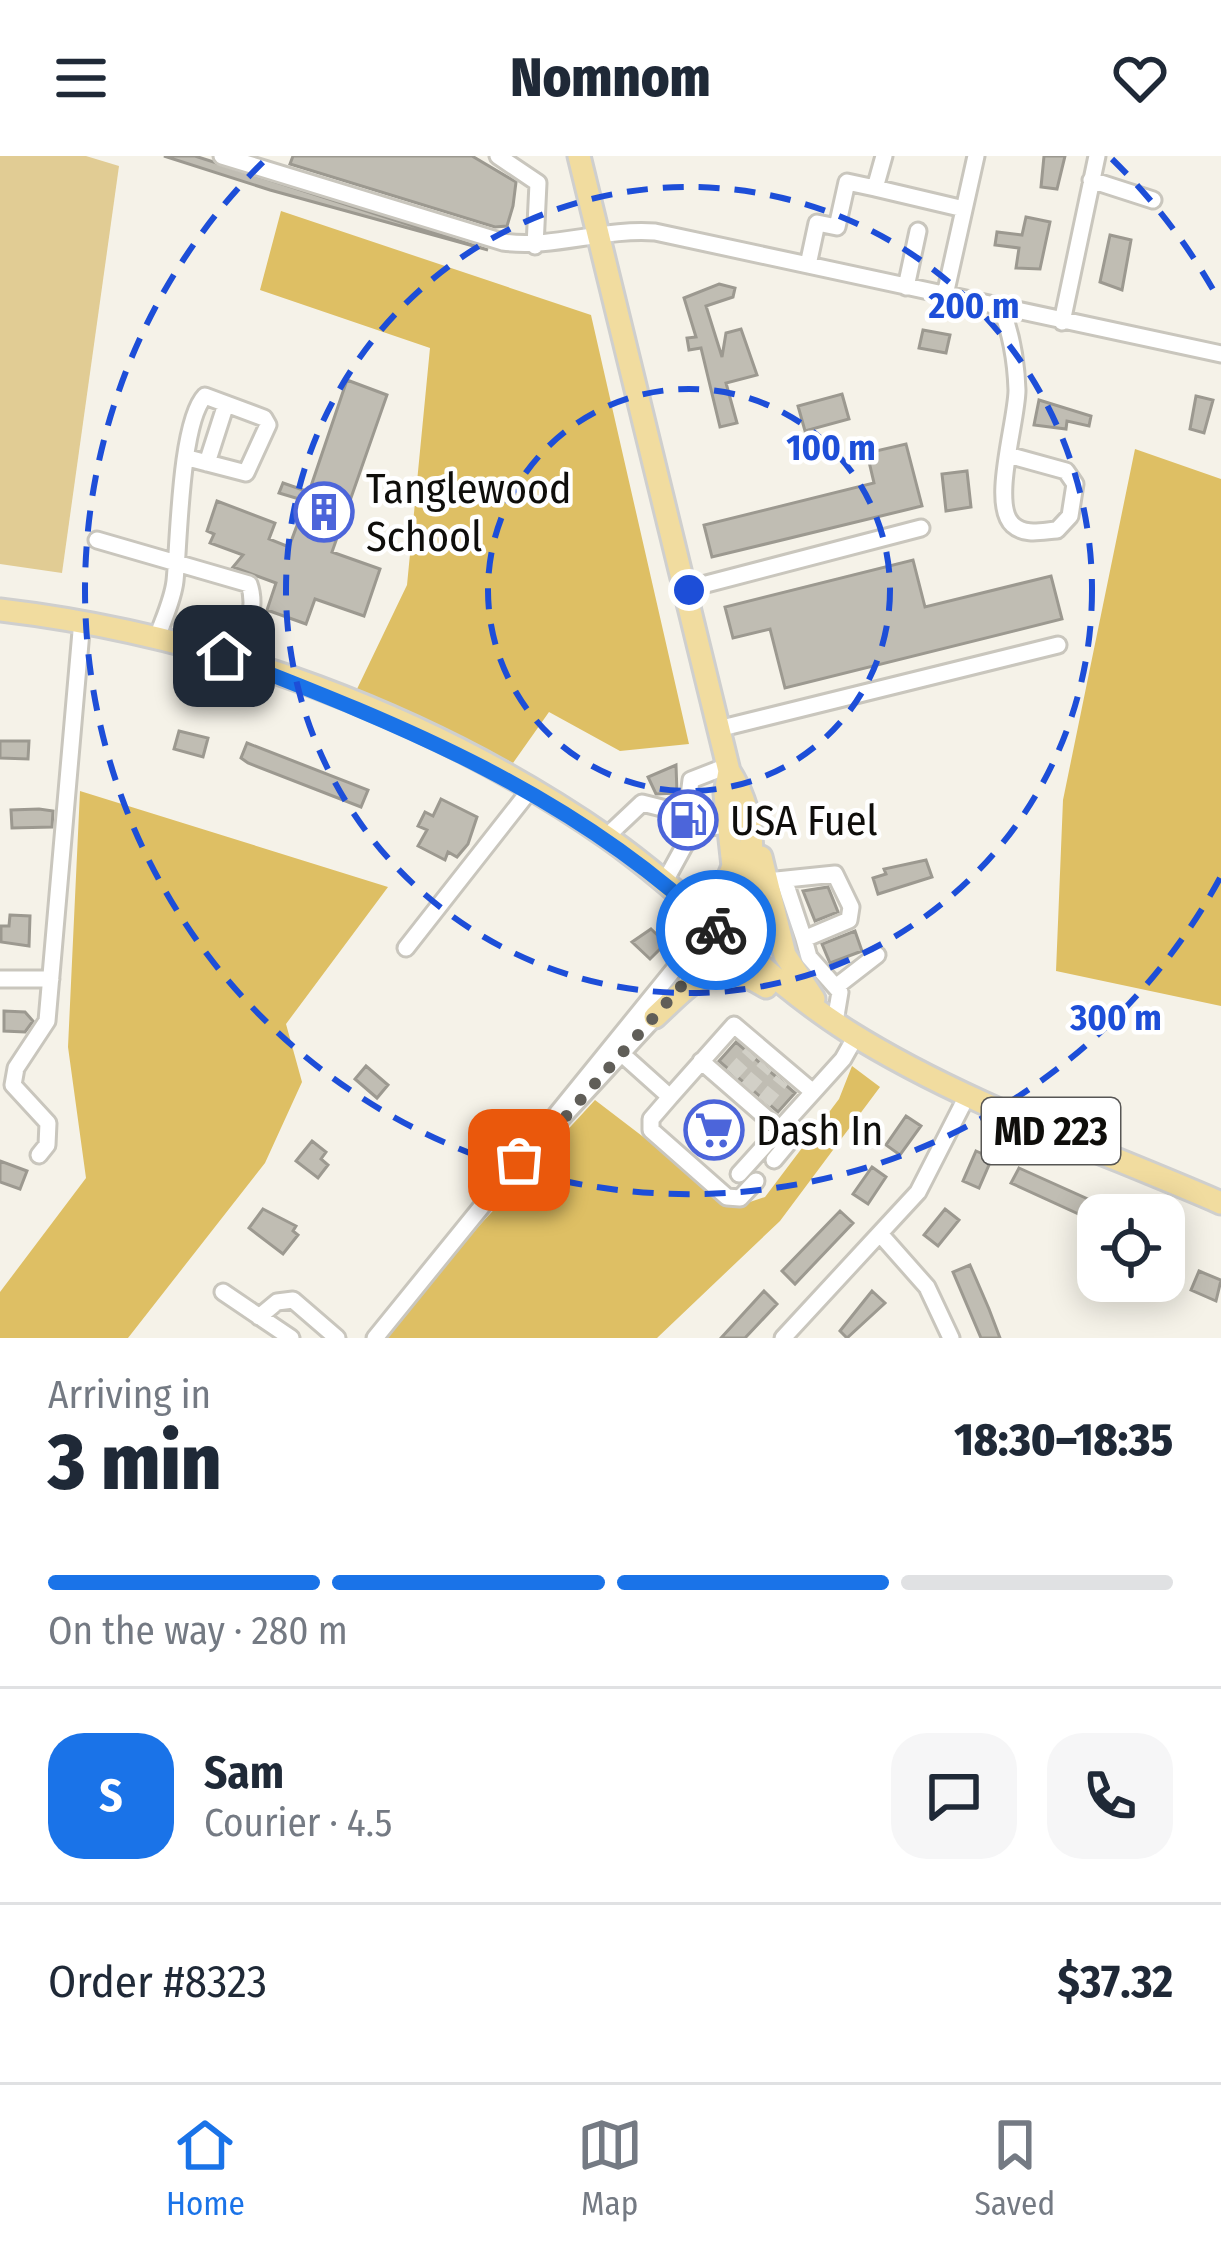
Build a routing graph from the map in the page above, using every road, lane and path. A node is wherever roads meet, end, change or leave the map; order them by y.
1 (222, 156) edge
2 (497, 156) edge
3 (579, 156) edge
4 (884, 156) edge
5 (976, 156) edge
6 (1097, 156) edge
7 (1091, 180) junction
8 (875, 188) junction
9 (1153, 200) dead end
10 (964, 209) junction
11 (918, 231) dead end
12 (596, 233) junction
13 (535, 246) junction
14 (808, 266) junction
15 (906, 286) junction
16 (945, 295) junction
17 (1001, 308) junction
18 (1062, 322) junction
19 (1221, 354) edge
20 (226, 404) junction
21 (1009, 454) junction
22 (188, 458) junction
23 (207, 464) junction
24 (922, 528) dead end
25 (97, 540) dead end
26 (175, 560) junction
27 (687, 589) junction
28 (0, 610) edge
29 (82, 620) junction
30 (158, 635) junction
31 (1058, 644) dead end
32 (236, 660) junction
33 (718, 729) junction
34 (728, 769) junction
35 (530, 790) junction
36 (745, 797) junction
37 (693, 817) junction
38 (730, 824) junction
39 (607, 838) junction
40 (776, 881) junction
41 (664, 883) junction
42 (717, 932) junction
43 (804, 939) junction
44 (406, 948) dead end
45 (878, 955) dead end
46 (0, 979) edge
47 (51, 979) junction
48 (837, 986) junction
49 (655, 1017) junction
50 (835, 1022) junction
51 (856, 1036) junction
52 (622, 1054) junction
53 (701, 1061) junction
54 (812, 1092) junction
55 (968, 1094) junction
56 (670, 1096) junction
57 (782, 1126) junction
58 (39, 1155) dead end
59 (519, 1160) junction
60 (774, 1160) dead end
61 (739, 1174) dead end
62 (756, 1181) dead end
63 (1221, 1203) edge
64 (881, 1235) junction
65 (224, 1292) dead end
66 (259, 1318) junction
67 (291, 1338) edge
68 (337, 1338) edge
69 (375, 1338) edge
70 (783, 1338) edge
71 (951, 1338) edge

1 - 13 street
2 - 13 street
3 - 12 main road
4 - 8 street
5 - 10 street
6 - 7 street
7 - 9 street
7 - 18 street
8 - 10 street
8 - 14 street
10 - 16 street
11 - 15 street
12 - 13 street
12 - 14 street
12 - 27 main road
14 - 15 street
15 - 16 street
16 - 17 street
17 - 18 street
17 - 21 street
18 - 19 street
20 - 22 street
20 - 23 street
20 - 23 street
21 - 21 street
22 - 23 street
22 - 26 street
24 - 27 street
25 - 26 street
26 - 30 street
26 - 32 street
27 - 33 main road
28 - 29 main road, MD 223
29 - 30 main road, MD 223
29 - 47 street
30 - 32 main road, MD 223
31 - 33 street
32 - 35 main road, MD 223
33 - 34 main road
34 - 36 main road
34 - 37 street
34 - 38 main road
35 - 39 main road, MD 223
35 - 44 street
36 - 40 main road
36 - 42 main road
37 - 38 street
37 - 39 street
37 - 41 street
38 - 42 main road
39 - 41 main road, MD 223
40 - 43 street
40 - 43 street
40 - 50 main road
41 - 42 main road, MD 223
42 - 49 street
42 - 50 main road, MD 223
42 - 59 street
43 - 48 street
45 - 48 street
46 - 47 street
47 - 58 street
48 - 50 street
49 - 50 main road
49 - 52 street
50 - 51 main road, MD 223
51 - 54 street
51 - 55 main road, MD 223
52 - 56 street
52 - 59 street
53 - 54 street
53 - 56 street
53 - 57 street
54 - 57 street
55 - 63 main road, MD 223
55 - 64 street
56 - 62 street
57 - 60 street
57 - 61 street
59 - 69 street
64 - 70 street
64 - 71 street
65 - 66 street
66 - 67 street
66 - 68 street

